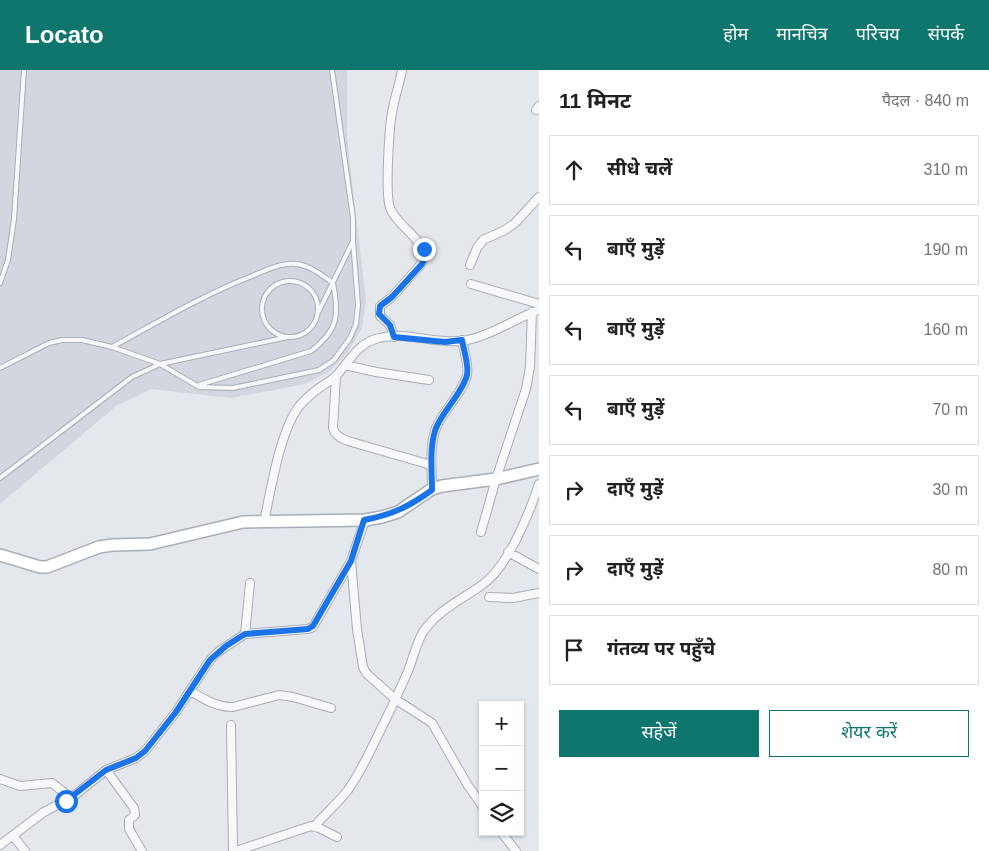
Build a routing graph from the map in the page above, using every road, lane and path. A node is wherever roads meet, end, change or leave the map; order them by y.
1 (24, 70) edge
2 (332, 70) edge
3 (402, 70) edge
4 (539, 197) edge
5 (353, 241) junction
6 (470, 264) dead end
7 (0, 283) edge
8 (333, 283) junction
9 (471, 284) dead end
10 (539, 304) edge
11 (318, 311) junction
12 (535, 311) edge
13 (288, 337) junction
14 (394, 337) junction
15 (462, 340) junction
16 (112, 347) junction
17 (160, 364) junction
18 (345, 365) junction
19 (0, 368) edge
20 (336, 376) junction
21 (429, 380) dead end
22 (197, 386) junction
23 (431, 465) junction
24 (539, 469) edge
25 (0, 478) edge
26 (496, 479) junction
27 (539, 484) edge
28 (432, 490) junction
29 (364, 520) junction
30 (264, 522) junction
31 (481, 532) dead end
32 (508, 552) junction
33 (0, 555) edge
34 (351, 561) junction
35 (539, 568) edge
36 (250, 583) dead end
37 (539, 593) edge
38 (489, 597) dead end
39 (245, 634) junction
40 (190, 691) junction
41 (395, 699) junction
42 (331, 708) dead end
43 (231, 725) dead end
44 (106, 770) junction
45 (0, 779) edge
46 (70, 798) junction
47 (479, 801) edge
48 (315, 826) junction
49 (504, 836) edge
50 (14, 837) junction
51 (337, 837) dead end
52 (0, 845) edge
53 (252, 848) edge
54 (25, 851) edge
55 (142, 851) edge
56 (234, 851) edge
57 (516, 851) edge

1 - 7 lane
2 - 5 lane
3 - 14 street
4 - 6 street
5 - 8 lane
5 - 22 lane
8 - 11 lane
8 - 16 lane
8 - 22 lane
9 - 10 street
11 - 13 lane
11 - 13 lane
12 - 15 street
12 - 26 street
13 - 17 lane
14 - 15 street
14 - 18 street
15 - 23 street
16 - 17 lane
16 - 19 lane
17 - 22 lane
17 - 25 lane
18 - 20 street
18 - 21 street
20 - 23 street
20 - 30 street
23 - 28 street
24 - 26 street
26 - 28 street
26 - 31 street
27 - 32 street
28 - 29 street
29 - 30 street
29 - 34 street
30 - 33 street
32 - 35 street
32 - 41 street
34 - 39 street
34 - 41 street
36 - 39 street
37 - 38 street
39 - 40 street
40 - 42 street
40 - 44 street
41 - 47 street
41 - 48 street
43 - 56 street
44 - 46 street
44 - 55 street
45 - 46 street
46 - 50 street
48 - 51 street
48 - 53 street
49 - 57 street
50 - 52 street
50 - 54 street
53 - 56 street

